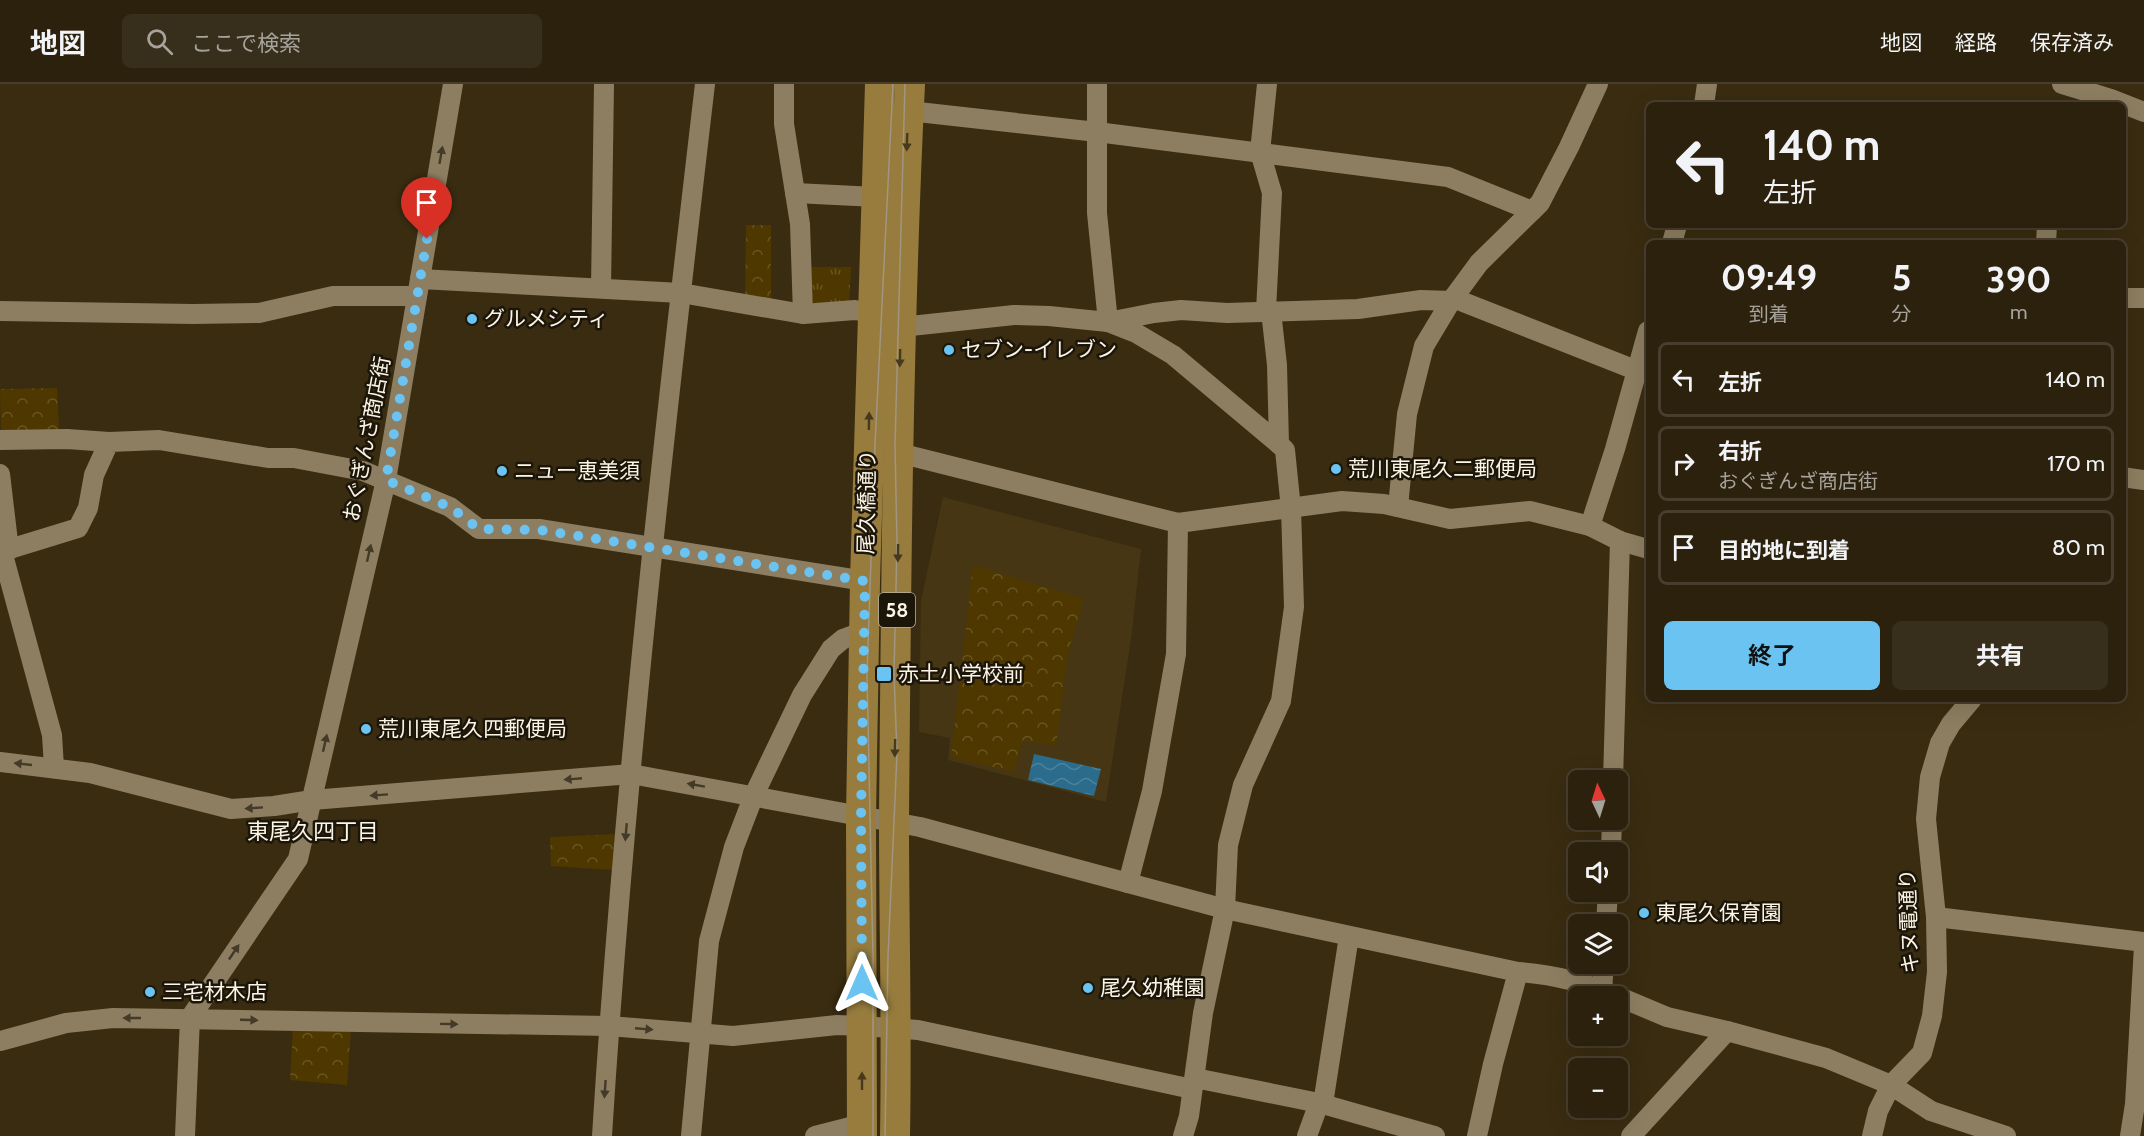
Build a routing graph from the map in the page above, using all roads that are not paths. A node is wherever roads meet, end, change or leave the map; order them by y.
1 (453, 84) edge
2 (604, 84) edge
3 (705, 84) edge
4 (784, 84) edge
5 (880, 84) edge
6 (1097, 84) edge
7 (1268, 84) edge
8 (1599, 84) edge
9 (1707, 84) edge
10 (2063, 92) edge
11 (909, 98) edge
12 (1704, 102) edge
13 (2119, 102) edge
14 (2126, 105) edge
15 (2144, 112) edge
16 (1097, 132) junction
17 (1260, 152) junction
18 (795, 193) junction
19 (876, 196) junction
20 (1532, 210) junction
21 (419, 287) junction
22 (601, 288) junction
23 (681, 293) junction
24 (2126, 298) edge
25 (2144, 298) edge
26 (1452, 300) junction
27 (0, 310) edge
28 (1268, 311) junction
29 (872, 313) junction
30 (803, 314) junction
31 (1108, 322) junction
32 (901, 327) junction
33 (1646, 340) edge
34 (1638, 371) junction
35 (0, 440) edge
36 (109, 442) junction
37 (1280, 444) junction
38 (899, 453) junction
39 (0, 474) edge
40 (2126, 478) edge
41 (386, 480) junction
42 (2144, 480) edge
43 (1398, 507) junction
44 (1291, 509) junction
45 (1178, 523) junction
46 (1590, 526) junction
47 (1620, 541) junction
48 (653, 548) junction
49 (1646, 548) edge
50 (4, 551) edge
51 (865, 581) junction
52 (865, 631) junction
53 (1969, 702) edge
54 (0, 762) edge
55 (54, 767) junction
56 (1613, 770) edge
57 (631, 774) junction
58 (754, 795) junction
59 (312, 800) junction
60 (861, 817) junction
61 (894, 822) junction
62 (1128, 883) junction
63 (1225, 909) junction
64 (1936, 917) junction
65 (1349, 936) junction
66 (2144, 944) edge
67 (1518, 972) junction
68 (1585, 986) edge
69 (1628, 1001) edge
70 (190, 1018) junction
71 (609, 1026) junction
72 (862, 1026) junction
73 (896, 1029) junction
74 (1727, 1030) junction
75 (700, 1035) junction
76 (0, 1041) edge
77 (1194, 1083) junction
78 (1891, 1085) junction
79 (1321, 1104) junction
80 (1955, 1128) edge
81 (862, 1130) edge
82 (185, 1136) edge
83 (602, 1136) edge
84 (691, 1136) edge
85 (815, 1136) edge
86 (895, 1136) edge
87 (1183, 1136) edge
88 (1307, 1136) edge
89 (1435, 1136) edge
90 (1477, 1136) edge
91 (1631, 1136) edge
92 (1872, 1136) edge
93 (2006, 1136) edge
94 (2130, 1136) edge

21 -> 1 street, おぐぎんざ商店街
2 - 22 street
3 - 23 street
4 - 18 street
5 - 19 main road, 尾久橋通り / 58
6 - 16 street
7 - 17 street
8 - 20 street
9 - 12 street
10 - 13 street
11 - 16 street
11 -> 32 main road, 尾久橋通り / 58
14 - 15 street
16 - 17 street
16 - 31 street
17 - 20 street
17 - 28 street
18 - 19 street
18 - 30 street
19 - 29 main road, 尾久橋通り / 58
20 - 26 street
21 - 22 street
21 - 27 street
21 - 41 street, おぐぎんざ商店街
22 - 23 street
23 - 30 street
23 - 48 street
24 - 25 street
26 - 28 street
26 - 34 street
26 - 43 street
28 - 31 street
28 - 37 street
29 - 30 street
29 - 32 street
51 -> 29 main road, 尾久橋通り / 58
31 - 32 street
31 - 37 street
32 -> 38 main road, 尾久橋通り / 58
33 - 34 street
34 - 46 street
35 - 36 street
36 - 41 street
36 - 50 street
37 - 44 street
38 - 45 street
38 -> 61 main road, 尾久橋通り / 58
39 - 50 street
40 - 42 street
41 - 48 street
59 -> 41 street, おぐぎんざ商店街
43 - 44 street
43 - 46 street
44 - 45 street
44 - 63 street
45 - 62 street
46 - 47 street
47 - 49 street
47 - 56 street
48 - 51 street
48 - 57 street
50 - 55 street
51 - 52 main road, 尾久橋通り / 58
52 - 58 street
52 - 60 main road, 尾久橋通り / 58
53 - 64 street, キヌ電通り
55 -> 54 street
59 -> 55 street
58 -> 57 street
57 -> 59 street
57 -> 71 street
58 - 60 street
58 - 75 street
70 -> 59 street, おぐぎんざ商店街
60 - 61 street
60 - 72 main road, 尾久橋通り / 58
61 - 62 street
61 - 73 main road, 尾久橋通り / 58
62 - 63 street
63 - 65 street
63 - 77 street
64 - 66 street
64 - 78 street, キヌ電通り
65 - 67 street
65 - 79 street
66 - 94 street
67 - 68 street
67 - 90 street
69 - 74 street
70 -> 71 street
70 -> 76 street
70 - 82 street
71 -> 75 street
71 -> 83 street
72 - 73 street
72 - 75 street
81 -> 72 main road, 尾久橋通り / 58
73 - 77 street
73 - 86 main road, 尾久橋通り / 58
74 - 78 street
74 - 91 street
75 - 84 street
77 - 79 street
77 - 87 street
78 - 80 street
78 - 92 street, キヌ電通り
79 - 88 street
79 - 89 street
80 - 93 street
81 - 85 street

